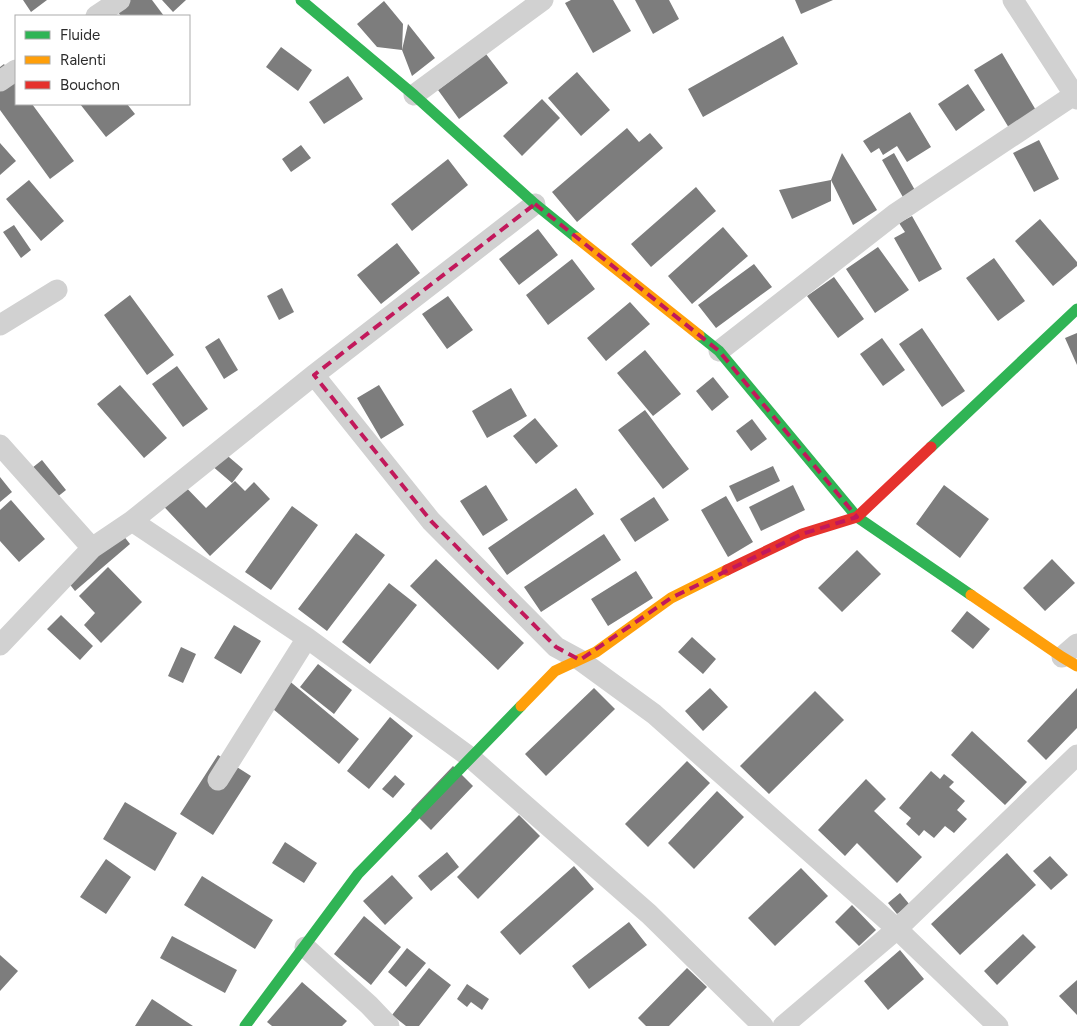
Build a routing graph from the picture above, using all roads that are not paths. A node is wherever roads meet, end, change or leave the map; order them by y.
1 (120, 0) edge
2 (301, 0) edge
3 (543, 0) edge
4 (1013, 0) edge
5 (98, 15) edge
6 (15, 71) edge
7 (0, 81) edge
8 (414, 95) junction
9 (1075, 97) edge
10 (535, 204) junction
11 (57, 290) dead end
12 (1077, 309) edge
13 (0, 325) edge
14 (719, 351) junction
15 (314, 375) junction
16 (0, 445) edge
17 (857, 517) junction
18 (132, 521) junction
19 (92, 548) junction
20 (307, 638) junction
21 (0, 645) edge
22 (1072, 656) edge
23 (580, 660) junction
24 (1077, 755) edge
25 (470, 758) junction
26 (218, 780) dead end
27 (897, 930) junction
28 (305, 947) junction
29 (245, 1026) edge
30 (388, 1026) edge
31 (763, 1026) edge
32 (783, 1026) edge
33 (998, 1026) edge

1 - 5 street
2 - 8 street
3 - 8 street
4 - 9 street
6 - 7 street
8 - 10 street
9 - 14 street
10 - 14 street
10 - 15 street
11 - 13 street
12 - 17 street
14 - 17 street
15 - 18 street
15 - 23 street
16 - 19 street
17 - 22 street
17 - 23 street
18 - 19 street
18 - 20 street
19 - 21 street
20 - 25 street
20 - 26 street
23 - 25 street
23 - 27 street
24 - 27 street
25 - 28 street
25 - 31 street
27 - 32 street
27 - 33 street
28 - 29 street
28 - 30 street

